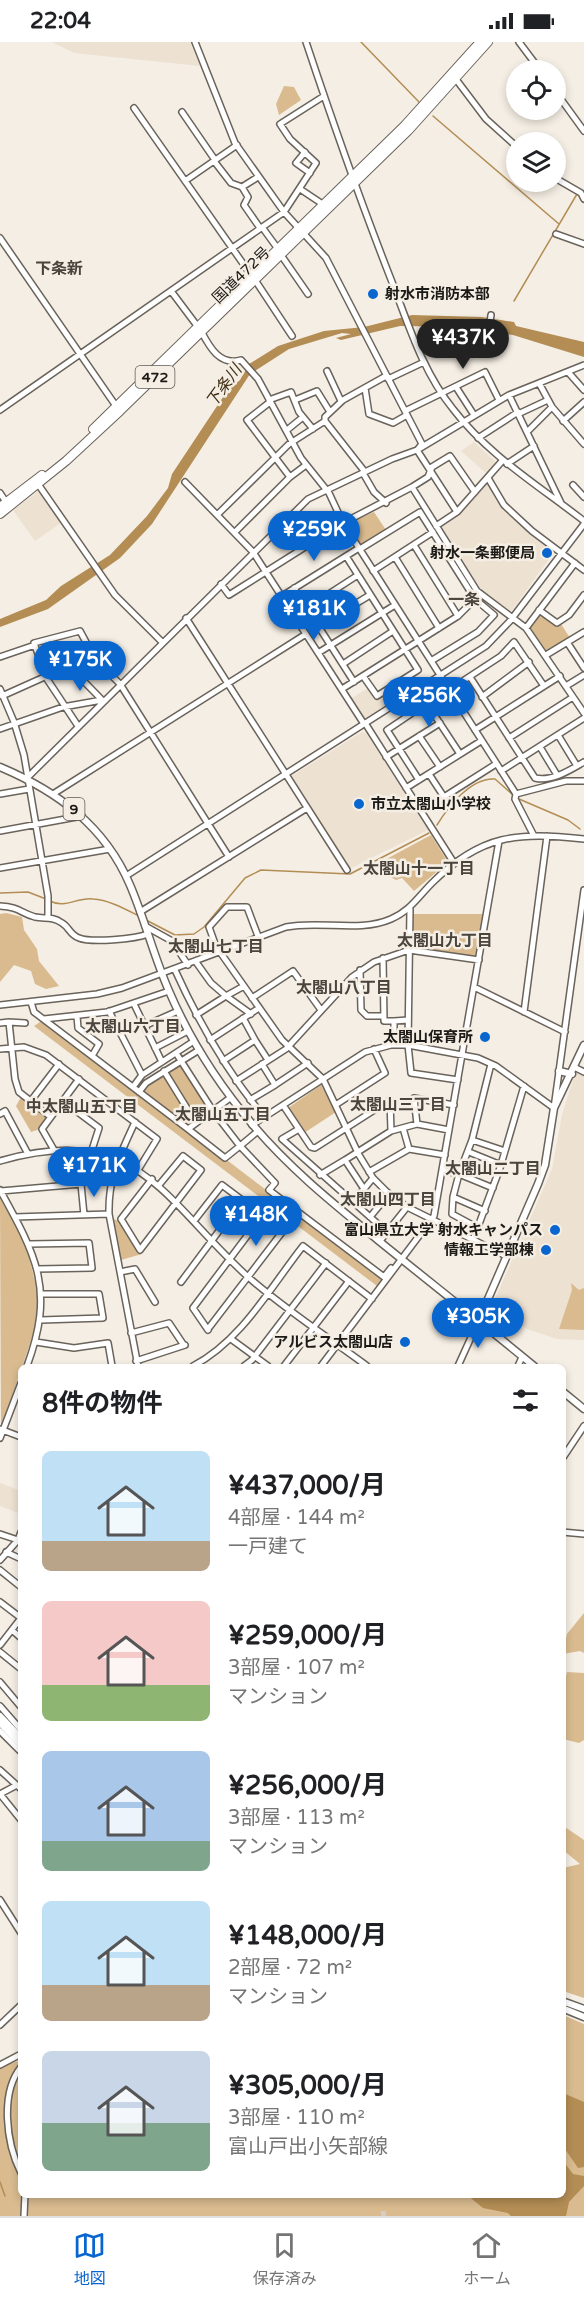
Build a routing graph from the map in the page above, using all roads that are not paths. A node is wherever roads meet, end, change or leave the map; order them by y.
1 (195, 42) edge
2 (306, 42) edge
3 (480, 42) edge
4 (488, 42) edge
5 (519, 42) edge
6 (532, 60) edge
7 (455, 78) junction
8 (324, 96) junction
9 (566, 106) edge
10 (134, 108) dead end
11 (182, 112) dead end
12 (584, 131) edge
13 (506, 137) edge
14 (237, 145) junction
15 (305, 152) junction
16 (215, 160) junction
17 (310, 173) junction
18 (258, 177) junction
19 (184, 181) junction
20 (353, 181) junction
21 (566, 184) edge
22 (242, 187) junction
23 (300, 189) junction
24 (583, 194) edge
25 (324, 205) junction
26 (284, 212) junction
27 (261, 227) junction
28 (302, 230) junction
29 (556, 234) dead end
30 (0, 238) edge
31 (584, 244) edge
32 (231, 248) junction
33 (280, 252) junction
34 (253, 278) junction
35 (171, 291) junction
36 (308, 294) dead end
37 (490, 315) dead end
38 (199, 329) junction
39 (488, 335) dead end
40 (292, 336) dead end
41 (81, 353) junction
42 (424, 362) junction
43 (584, 365) edge
44 (327, 371) dead end
45 (568, 372) junction
46 (387, 377) junction
47 (539, 383) junction
48 (456, 387) junction
49 (365, 388) junction
50 (584, 390) edge
51 (442, 393) junction
52 (509, 395) junction
53 (294, 400) junction
54 (499, 400) junction
55 (548, 400) junction
56 (270, 401) junction
57 (341, 401) junction
58 (584, 402) edge
59 (116, 406) junction
60 (552, 407) junction
61 (0, 410) edge
62 (330, 412) junction
63 (406, 413) junction
64 (518, 413) junction
65 (474, 416) junction
66 (303, 417) junction
67 (325, 421) junction
68 (563, 421) junction
69 (464, 423) junction
70 (313, 429) junction
71 (287, 430) junction
72 (527, 432) junction
73 (478, 438) junction
74 (292, 443) junction
75 (584, 444) edge
76 (534, 446) junction
77 (417, 450) junction
78 (274, 458) junction
79 (505, 462) junction
80 (306, 465) junction
81 (431, 472) junction
82 (364, 473) junction
83 (290, 477) junction
84 (488, 478) junction
85 (551, 479) junction
86 (185, 482) dead end
87 (38, 484) junction
88 (573, 485) dead end
89 (412, 487) junction
90 (538, 487) junction
91 (326, 490) junction
92 (474, 492) junction
93 (0, 493) edge
94 (584, 497) edge
95 (386, 503) junction
96 (3, 504) edge
97 (562, 504) junction
98 (457, 512) junction
99 (0, 514) edge
100 (217, 515) junction
101 (344, 523) junction
102 (584, 523) edge
103 (436, 526) junction
104 (235, 532) junction
105 (433, 532) junction
106 (414, 545) junction
107 (359, 548) junction
108 (253, 552) junction
109 (561, 552) junction
110 (346, 556) junction
111 (394, 557) junction
112 (575, 563) junction
113 (584, 570) edge
114 (373, 571) junction
115 (266, 572) junction
116 (358, 575) junction
117 (221, 584) junction
118 (294, 588) junction
119 (370, 594) junction
120 (282, 596) junction
121 (584, 596) edge
122 (475, 599) junction
123 (395, 605) junction
124 (307, 608) junction
125 (539, 610) junction
126 (382, 613) junction
127 (458, 615) junction
128 (186, 618) junction
129 (512, 618) junction
130 (319, 626) junction
131 (439, 628) junction
132 (526, 628) junction
133 (393, 631) junction
134 (584, 632) edge
135 (306, 634) junction
136 (418, 641) junction
137 (162, 642) junction
138 (567, 642) junction
139 (35, 645) junction
140 (331, 645) junction
141 (405, 650) junction
142 (318, 653) junction
143 (546, 655) junction
144 (0, 657) edge
145 (96, 660) junction
146 (431, 662) junction
147 (529, 662) junction
148 (343, 664) junction
149 (584, 668) edge
150 (75, 670) junction
151 (584, 675) edge
152 (363, 676) junction
153 (440, 676) junction
154 (560, 676) junction
155 (470, 677) junction
156 (47, 678) junction
157 (354, 682) junction
158 (120, 684) junction
159 (228, 684) junction
160 (544, 686) junction
161 (566, 686) junction
162 (0, 689) edge
163 (342, 689) junction
164 (418, 690) junction
165 (449, 690) junction
166 (2, 696) junction
167 (482, 697) junction
168 (573, 697) junction
169 (102, 701) junction
170 (427, 704) junction
171 (63, 707) junction
172 (584, 713) edge
173 (495, 717) junction
174 (584, 718) edge
175 (14, 722) junction
176 (440, 723) junction
177 (364, 724) junction
178 (78, 726) junction
179 (0, 729) edge
180 (475, 730) junction
181 (151, 733) junction
182 (558, 735) junction
183 (419, 736) junction
184 (509, 738) junction
185 (481, 741) junction
186 (540, 747) junction
187 (399, 749) junction
188 (459, 754) junction
189 (386, 757) junction
190 (522, 758) junction
191 (584, 762) edge
192 (496, 764) junction
193 (577, 766) junction
194 (0, 767) edge
195 (440, 767) junction
196 (501, 771) junction
197 (285, 774) junction
198 (429, 774) junction
199 (557, 775) junction
200 (27, 778) junction
201 (419, 780) junction
202 (584, 781) edge
203 (406, 788) junction
204 (29, 789) junction
205 (0, 794) edge
206 (53, 794) junction
207 (516, 794) junction
208 (307, 808) junction
209 (82, 816) junction
210 (208, 823) junction
211 (35, 825) junction
212 (0, 831) edge
213 (533, 834) junction
214 (548, 836) junction
215 (584, 839) edge
216 (499, 841) junction
217 (111, 849) junction
218 (229, 857) junction
219 (41, 861) junction
220 (454, 863) junction
221 (0, 868) edge
222 (347, 870) dead end
223 (126, 876) junction
224 (584, 890) edge
225 (0, 906) edge
226 (410, 909) junction
227 (140, 913) junction
228 (48, 916) junction
229 (145, 925) junction
230 (148, 934) junction
231 (258, 936) junction
232 (409, 950) junction
233 (219, 952) junction
234 (383, 958) junction
235 (479, 960) junction
236 (196, 962) junction
237 (188, 965) junction
238 (175, 970) junction
239 (360, 970) junction
240 (163, 975) junction
241 (243, 986) junction
242 (474, 987) junction
243 (169, 990) junction
244 (226, 996) junction
245 (252, 998) junction
246 (32, 1002) junction
247 (134, 1004) junction
248 (0, 1005) edge
249 (259, 1008) junction
250 (321, 1010) junction
251 (110, 1011) junction
252 (178, 1011) junction
253 (524, 1012) junction
254 (250, 1014) junction
255 (196, 1015) junction
256 (77, 1016) junction
257 (383, 1016) junction
258 (243, 1018) junction
259 (44, 1019) junction
260 (408, 1020) junction
261 (393, 1021) junction
262 (9, 1022) junction
263 (0, 1023) edge
264 (25, 1023) dead end
265 (144, 1026) junction
266 (188, 1031) junction
267 (565, 1032) junction
268 (210, 1040) junction
269 (255, 1040) junction
270 (194, 1041) junction
271 (394, 1041) dead end
272 (408, 1045) junction
273 (584, 1045) edge
274 (12, 1047) junction
275 (288, 1047) junction
276 (0, 1048) edge
277 (155, 1048) junction
278 (374, 1049) junction
279 (199, 1050) junction
280 (176, 1053) junction
281 (462, 1055) junction
282 (92, 1056) junction
283 (268, 1060) junction
284 (181, 1061) junction
285 (223, 1061) junction
286 (162, 1062) junction
287 (308, 1063) junction
288 (59, 1064) junction
289 (262, 1064) junction
290 (491, 1064) junction
291 (573, 1070) junction
292 (164, 1071) junction
293 (559, 1071) junction
294 (584, 1072) edge
295 (142, 1076) junction
296 (79, 1079) junction
297 (323, 1079) junction
298 (458, 1080) junction
299 (236, 1081) junction
300 (275, 1084) junction
301 (524, 1086) junction
302 (133, 1087) junction
303 (139, 1092) junction
304 (230, 1098) junction
305 (250, 1100) junction
306 (63, 1101) junction
307 (30, 1102) junction
308 (337, 1104) junction
309 (283, 1105) junction
310 (454, 1105) junction
311 (554, 1108) junction
312 (213, 1111) junction
313 (0, 1114) edge
314 (264, 1117) junction
315 (51, 1118) junction
316 (135, 1122) junction
317 (196, 1123) junction
318 (417, 1124) junction
319 (252, 1125) junction
320 (188, 1128) junction
321 (347, 1128) junction
322 (403, 1128) junction
323 (299, 1129) junction
324 (449, 1130) junction
325 (258, 1131) junction
326 (391, 1131) junction
327 (472, 1140) junction
328 (240, 1146) junction
329 (409, 1149) junction
330 (54, 1150) junction
331 (357, 1151) junction
332 (505, 1151) junction
333 (469, 1152) junction
334 (93, 1153) junction
335 (28, 1154) junction
336 (445, 1155) junction
337 (1, 1159) edge
338 (118, 1160) junction
339 (345, 1160) junction
340 (501, 1165) junction
341 (138, 1170) junction
342 (442, 1170) junction
343 (369, 1172) junction
344 (459, 1174) junction
345 (320, 1175) junction
346 (373, 1178) junction
347 (152, 1179) junction
348 (81, 1184) junction
349 (159, 1185) junction
350 (493, 1188) junction
351 (364, 1189) junction
352 (0, 1191) edge
353 (389, 1194) junction
354 (453, 1197) junction
355 (176, 1202) junction
356 (352, 1202) junction
357 (407, 1207) junction
358 (485, 1211) junction
359 (109, 1214) junction
360 (84, 1215) junction
361 (15, 1217) junction
362 (370, 1217) junction
363 (433, 1220) junction
364 (194, 1221) junction
365 (478, 1228) junction
366 (387, 1232) junction
367 (212, 1240) junction
368 (473, 1240) junction
369 (380, 1241) junction
370 (29, 1244) junction
371 (506, 1256) junction
372 (230, 1258) junction
373 (401, 1258) junction
374 (326, 1263) junction
375 (37, 1269) junction
376 (120, 1272) junction
377 (248, 1276) junction
378 (349, 1281) junction
379 (181, 1282) dead end
380 (267, 1292) junction
381 (42, 1294) junction
382 (372, 1299) junction
383 (155, 1302) dead end
384 (290, 1309) junction
385 (41, 1320) junction
386 (478, 1322) junction
387 (314, 1327) junction
388 (131, 1334) junction
389 (231, 1339) junction
390 (36, 1342) junction
391 (338, 1345) junction
392 (255, 1357) junction
393 (522, 1357) junction
394 (30, 1364) edge
395 (112, 1364) edge
396 (137, 1364) edge
397 (198, 1364) edge
398 (246, 1364) edge
399 (265, 1364) edge
400 (286, 1364) edge
401 (323, 1364) edge
402 (364, 1364) edge
403 (459, 1364) edge
404 (519, 1364) edge
405 (531, 1364) edge
406 (18, 1393) edge
407 (566, 1394) edge
408 (584, 1409) edge
409 (584, 1426) edge
410 (2, 1429) edge
411 (18, 1436) edge
412 (0, 1438) edge
413 (566, 1453) edge
414 (566, 1532) edge
415 (0, 1534) edge
416 (584, 1534) edge
417 (18, 1541) edge
418 (18, 1542) edge
419 (6, 1552) junction
420 (18, 1557) edge
421 (0, 1560) edge
422 (0, 1570) edge
423 (18, 1585) edge
424 (0, 1603) edge
425 (18, 1616) edge
426 (18, 1622) edge
427 (12, 1630) junction
428 (18, 1635) edge
429 (0, 1645) edge
430 (0, 1652) edge
431 (18, 1666) edge
432 (0, 1682) edge
433 (18, 1703) edge
434 (0, 1706) edge
435 (0, 1716) edge
436 (0, 1722) edge
437 (18, 1727) edge
438 (0, 1731) edge
439 (18, 1735) edge
440 (18, 1742) edge
441 (18, 1749) edge
442 (0, 1770) edge
443 (18, 1786) edge
444 (18, 1787) edge
445 (0, 1794) edge
446 (18, 1815) edge
447 (0, 1900) edge
448 (18, 1928) edge
449 (566, 2002) edge
450 (18, 2008) edge
451 (566, 2009) edge
452 (584, 2009) edge
453 (584, 2016) edge
454 (0, 2025) edge
455 (18, 2056) edge
456 (0, 2065) edge
457 (18, 2070) edge
458 (18, 2167) edge
459 (25, 2198) edge
460 (24, 2216) edge

1 - 14 street
2 - 8 street
3 - 20 highway, 国道472号 / 472
4 - 7 highway, 国道472号 / 472
5 - 6 street
7 - 13 street
7 - 20 highway, 国道472号 / 472
8 - 15 street
8 - 20 street
9 - 12 street
10 - 19 street
11 - 16 street
14 - 16 street
14 - 18 street
15 - 17 street
15 - 17 street
16 - 19 street
16 - 22 street
17 - 23 street
18 - 22 street
18 - 26 street
19 - 32 street
20 - 25 highway, 国道472号 / 472
20 - 28 highway, 国道472号 / 472
20 - 42 street
21 - 24 street
22 - 27 street
23 - 25 street
23 - 26 street
25 - 28 highway, 国道472号 / 472
26 - 27 street
26 - 28 street
27 - 32 street
27 - 33 street
28 - 33 highway, 国道472号 / 472
28 - 46 street
29 - 31 street
30 - 41 street
32 - 34 street
32 - 35 street
33 - 34 highway, 国道472号 / 472
33 - 36 street
34 - 38 highway, 国道472号 / 472
34 - 40 street
35 - 38 street
35 - 41 street
37 - 39 street
38 - 56 street
38 - 59 highway, 国道472号 / 472
38 - 87 highway, 国道472号 / 472
41 - 59 street
41 - 61 street
42 - 46 street
42 - 51 street
43 - 45 street
44 - 57 street
45 - 47 street
45 - 50 street
46 - 49 street
46 - 63 street
47 - 52 street
47 - 55 street
48 - 51 street
48 - 54 street
48 - 65 street
49 - 57 street
49 - 63 street
51 - 63 street
51 - 69 street
52 - 54 street
52 - 64 street
53 - 56 street
53 - 62 street
53 - 66 street
54 - 65 street
55 - 60 street
55 - 64 street
56 - 71 street
56 - 78 street
57 - 62 street
58 - 68 street
59 - 96 highway, 国道472号 / 472
60 - 68 street
60 - 72 street
62 - 67 street
63 - 77 street
64 - 72 street
64 - 73 street
65 - 69 street
66 - 70 street
66 - 71 street
67 - 70 street
67 - 82 street
68 - 75 street
69 - 73 street
69 - 77 street
70 - 74 street
71 - 74 street
72 - 76 street
73 - 79 street
74 - 78 street
74 - 80 street
76 - 79 street
76 - 85 street
77 - 81 street
77 - 82 street
78 - 83 street
78 - 100 street
79 - 84 street
79 - 90 street
80 - 83 street
80 - 91 street
81 - 89 street
81 - 92 street
81 - 98 street
82 - 91 street
82 - 95 street
83 - 104 street
84 - 92 street
84 - 109 street
85 - 90 street
85 - 97 street
86 - 100 street
87 - 99 highway, 国道472号 / 472
87 - 137 street
88 - 94 street
89 - 95 street
89 - 103 street
90 - 97 street
91 - 101 street
91 - 108 street
92 - 98 street
93 - 96 street
95 - 101 street
97 - 102 street
98 - 103 street
100 - 104 street
101 - 107 street
101 - 115 street
102 - 109 street
103 - 129 street
104 - 108 street
105 - 106 street
105 - 107 street
105 - 122 street
106 - 111 street
106 - 127 street
107 - 110 street
107 - 114 street
108 - 115 street
108 - 117 street
109 - 112 street
109 - 129 street
110 - 116 street
110 - 118 street
111 - 114 street
111 - 131 street
112 - 113 street
112 - 125 street
114 - 123 street
115 - 117 street
115 - 120 street
116 - 119 street
116 - 124 street
117 - 128 street
118 - 120 street
118 - 124 street
119 - 126 street
119 - 130 street
120 - 135 street
121 - 125 street
122 - 127 street
122 - 146 street
123 - 126 street
123 - 136 street
124 - 130 street
125 - 132 street
126 - 133 street
126 - 140 street
127 - 131 street
128 - 137 street
128 - 159 street
129 - 132 street
129 - 153 street
130 - 140 street
131 - 136 street
132 - 143 street
133 - 141 street
133 - 148 street
134 - 138 street
135 - 142 street
135 - 159 street
136 - 141 street
136 - 146 street
137 - 158 street
138 - 143 street
138 - 149 street
139 - 144 street
139 - 145 street
139 - 156 street
140 - 142 street
140 - 148 street
141 - 152 street
141 - 152 street
142 - 163 street
143 - 154 street
145 - 150 street
145 - 158 street
146 - 153 street
147 - 155 street
147 - 160 street
147 - 167 street
148 - 157 street
150 - 156 street
150 - 169 street
151 - 161 street
152 - 157 street
153 - 164 street
153 - 165 street
154 - 160 street
154 - 161 street
155 - 165 street
155 - 167 street
156 - 166 street
156 - 171 street
157 - 163 street
158 - 169 street
158 - 181 street
159 - 181 street
159 - 197 street
160 - 173 street
161 - 168 street
162 - 166 street
163 - 177 street
164 - 170 street
164 - 177 street
165 - 180 street
166 - 175 street
167 - 173 street
168 - 172 street
168 - 184 street
169 - 171 street
169 - 178 street
170 - 176 street
170 - 187 street
171 - 175 street
171 - 178 street
173 - 180 street
173 - 184 street
174 - 182 street
175 - 179 street
175 - 200 street
176 - 183 street
176 - 188 street
177 - 189 street
177 - 197 street
178 - 200 street
180 - 185 street
181 - 206 street
181 - 210 street
182 - 186 street
182 - 193 street
183 - 187 street
183 - 195 street
184 - 190 street
185 - 188 street
185 - 192 street
186 - 190 street
186 - 199 street
187 - 189 street
187 - 201 street
188 - 195 street
189 - 203 street
190 - 196 street
190 - 199 street
191 - 193 street
192 - 196 street
192 - 198 street
193 - 199 street
194 - 200 main road, 9
195 - 198 street
196 - 207 street
197 - 208 street
197 - 210 street
198 - 201 street
200 - 204 street
200 - 206 main road, 9
201 - 203 street
202 - 207 street
203 - 220 street
204 - 205 street
204 - 211 street
206 - 209 main road, 9
207 - 213 street
208 - 218 street
208 - 222 street
209 - 211 street
209 - 217 main road, 9
210 - 218 street
210 - 223 street
211 - 212 street
211 - 219 street
213 - 214 street
213 - 216 street
214 - 215 street
214 - 253 street
216 - 220 street
216 - 235 street
217 - 219 street
217 - 223 main road, 9
218 - 227 street
219 - 221 street
219 - 228 street
220 - 226 street
223 - 227 main road, 9
224 - 267 street
225 - 228 street
226 - 231 street
226 - 232 street
227 - 229 main road, 9
228 - 230 street
229 - 230 main road, 9
229 - 237 street
230 - 240 main road, 9
231 - 233 street
231 - 233 street
232 - 234 street
232 - 235 street
232 - 260 street
233 - 236 street
233 - 241 street
234 - 239 street
234 - 257 street
235 - 242 street
236 - 237 street
236 - 244 street
237 - 238 street
238 - 240 street
238 - 255 street
239 - 250 street
239 - 257 street
240 - 243 main road, 9
240 - 246 street
241 - 244 street
241 - 245 street
242 - 253 street
242 - 281 street
243 - 247 street
243 - 252 main road, 9
244 - 254 street
244 - 255 street
245 - 249 street
245 - 250 street
246 - 248 street
246 - 259 street
247 - 251 street
247 - 265 street
249 - 254 street
249 - 275 street
250 - 275 street
251 - 256 street
251 - 295 street
252 - 265 street
252 - 266 main road, 9
253 - 267 street
254 - 258 street
255 - 268 street
256 - 259 street
256 - 282 street
257 - 261 street
258 - 268 street
258 - 269 street
259 - 282 street
260 - 261 street
260 - 272 street
261 - 271 street
262 - 263 street
262 - 264 street
262 - 274 street
265 - 277 street
266 - 270 main road, 9
266 - 277 street
267 - 293 street
268 - 285 street
269 - 283 street
269 - 285 street
270 - 279 main road, 9
270 - 280 street
272 - 278 street
272 - 281 street
272 - 298 street
273 - 291 main road
274 - 276 street
274 - 288 street
274 - 307 street
275 - 283 street
275 - 287 street
277 - 286 street
278 - 297 street
278 - 308 street
279 - 284 street
279 - 304 main road, 9
280 - 284 street
280 - 286 street
281 - 290 street
281 - 298 street
282 - 302 street
283 - 289 street
284 - 292 street
284 - 312 street
285 - 299 street
286 - 295 street
287 - 297 street
287 - 300 street
288 - 296 street
288 - 307 street
289 - 299 street
289 - 300 street
290 - 301 street
290 - 327 street
291 - 293 main road
291 - 294 street
291 - 311 main road
292 - 303 street
292 - 317 street
293 - 311 street
295 - 302 street
296 - 306 street
296 - 316 street
297 - 308 street
297 - 309 street
298 - 310 street
299 - 305 street
300 - 305 street
301 - 311 street
301 - 332 street
302 - 303 street
303 - 320 street
304 - 312 street
304 - 319 main road, 9
305 - 314 street
306 - 315 street
306 - 334 street
307 - 315 street
308 - 321 street
309 - 314 street
309 - 323 street
310 - 318 street
310 - 324 street
311 - 371 main road
312 - 317 street
312 - 328 street
313 - 335 street
314 - 319 street
315 - 330 street
316 - 338 street
316 - 341 street
317 - 320 street
318 - 322 street
318 - 324 street
319 - 325 main road, 9
320 - 328 street
321 - 323 street
321 - 326 street
321 - 331 street
322 - 326 street
322 - 329 street
323 - 345 street
324 - 336 street
325 - 328 street
325 - 369 main road, 9
326 - 331 street
327 - 332 street
327 - 333 street
328 - 373 street
329 - 336 street
329 - 343 street
330 - 334 street
330 - 335 street
331 - 339 street
331 - 343 street
332 - 340 street
333 - 340 street
333 - 344 street
334 - 338 street
334 - 348 street
335 - 337 street
336 - 342 street
338 - 341 street
338 - 359 street
339 - 345 street
339 - 351 street
340 - 350 street
341 - 347 street
342 - 344 street
342 - 363 street
343 - 346 street
344 - 350 street
344 - 354 street
345 - 356 street
346 - 351 street
346 - 353 street
347 - 349 street
347 - 355 street
348 - 352 street
348 - 360 street
349 - 355 street
349 - 355 street
350 - 358 street
351 - 356 street
352 - 361 street
353 - 357 street
353 - 362 street
354 - 358 street
354 - 365 street
355 - 364 street
356 - 362 street
357 - 363 street
357 - 366 street
358 - 365 street
359 - 360 street
359 - 376 street
360 - 361 street
361 - 370 street
362 - 366 street
363 - 368 street
363 - 373 street
364 - 367 street
364 - 367 street
365 - 368 street
366 - 369 street
367 - 372 street
367 - 379 street
368 - 371 street
369 - 373 main road, 9
370 - 375 street
370 - 375 street
371 - 386 main road
372 - 377 street
372 - 377 street
372 - 377 street
373 - 382 street
373 - 386 main road, 9
374 - 378 street
374 - 380 street
374 - 384 street
375 - 381 street
376 - 383 street
376 - 388 street
377 - 380 street
378 - 382 street
378 - 387 street
380 - 384 street
380 - 389 street
381 - 385 street
381 - 385 street
382 - 391 street
384 - 387 street
384 - 392 street
385 - 390 street
386 - 393 main road, 9
386 - 403 street
387 - 391 street
387 - 400 street
388 - 396 street
388 - 396 street
389 - 392 street
389 - 397 street
390 - 394 street
390 - 395 street
391 - 401 street
391 - 402 street
392 - 398 street
392 - 399 street
393 - 404 street
393 - 405 main road, 9
406 - 410 street
407 - 408 main road
409 - 413 street
410 - 411 street
410 - 412 street
414 - 416 street
415 - 417 street
418 - 419 street
419 - 420 street
419 - 421 street
422 - 423 street
424 - 425 street
426 - 427 street
427 - 428 street
427 - 429 street
430 - 431 street
432 - 433 street
434 - 437 street
435 - 439 main road
436 - 440 main road
438 - 441 street
442 - 443 street
444 - 445 street
445 - 446 street
447 - 448 street
449 - 452 main road
450 - 454 street
451 - 453 main road
455 - 456 street
457 - 458 street
459 - 460 street

